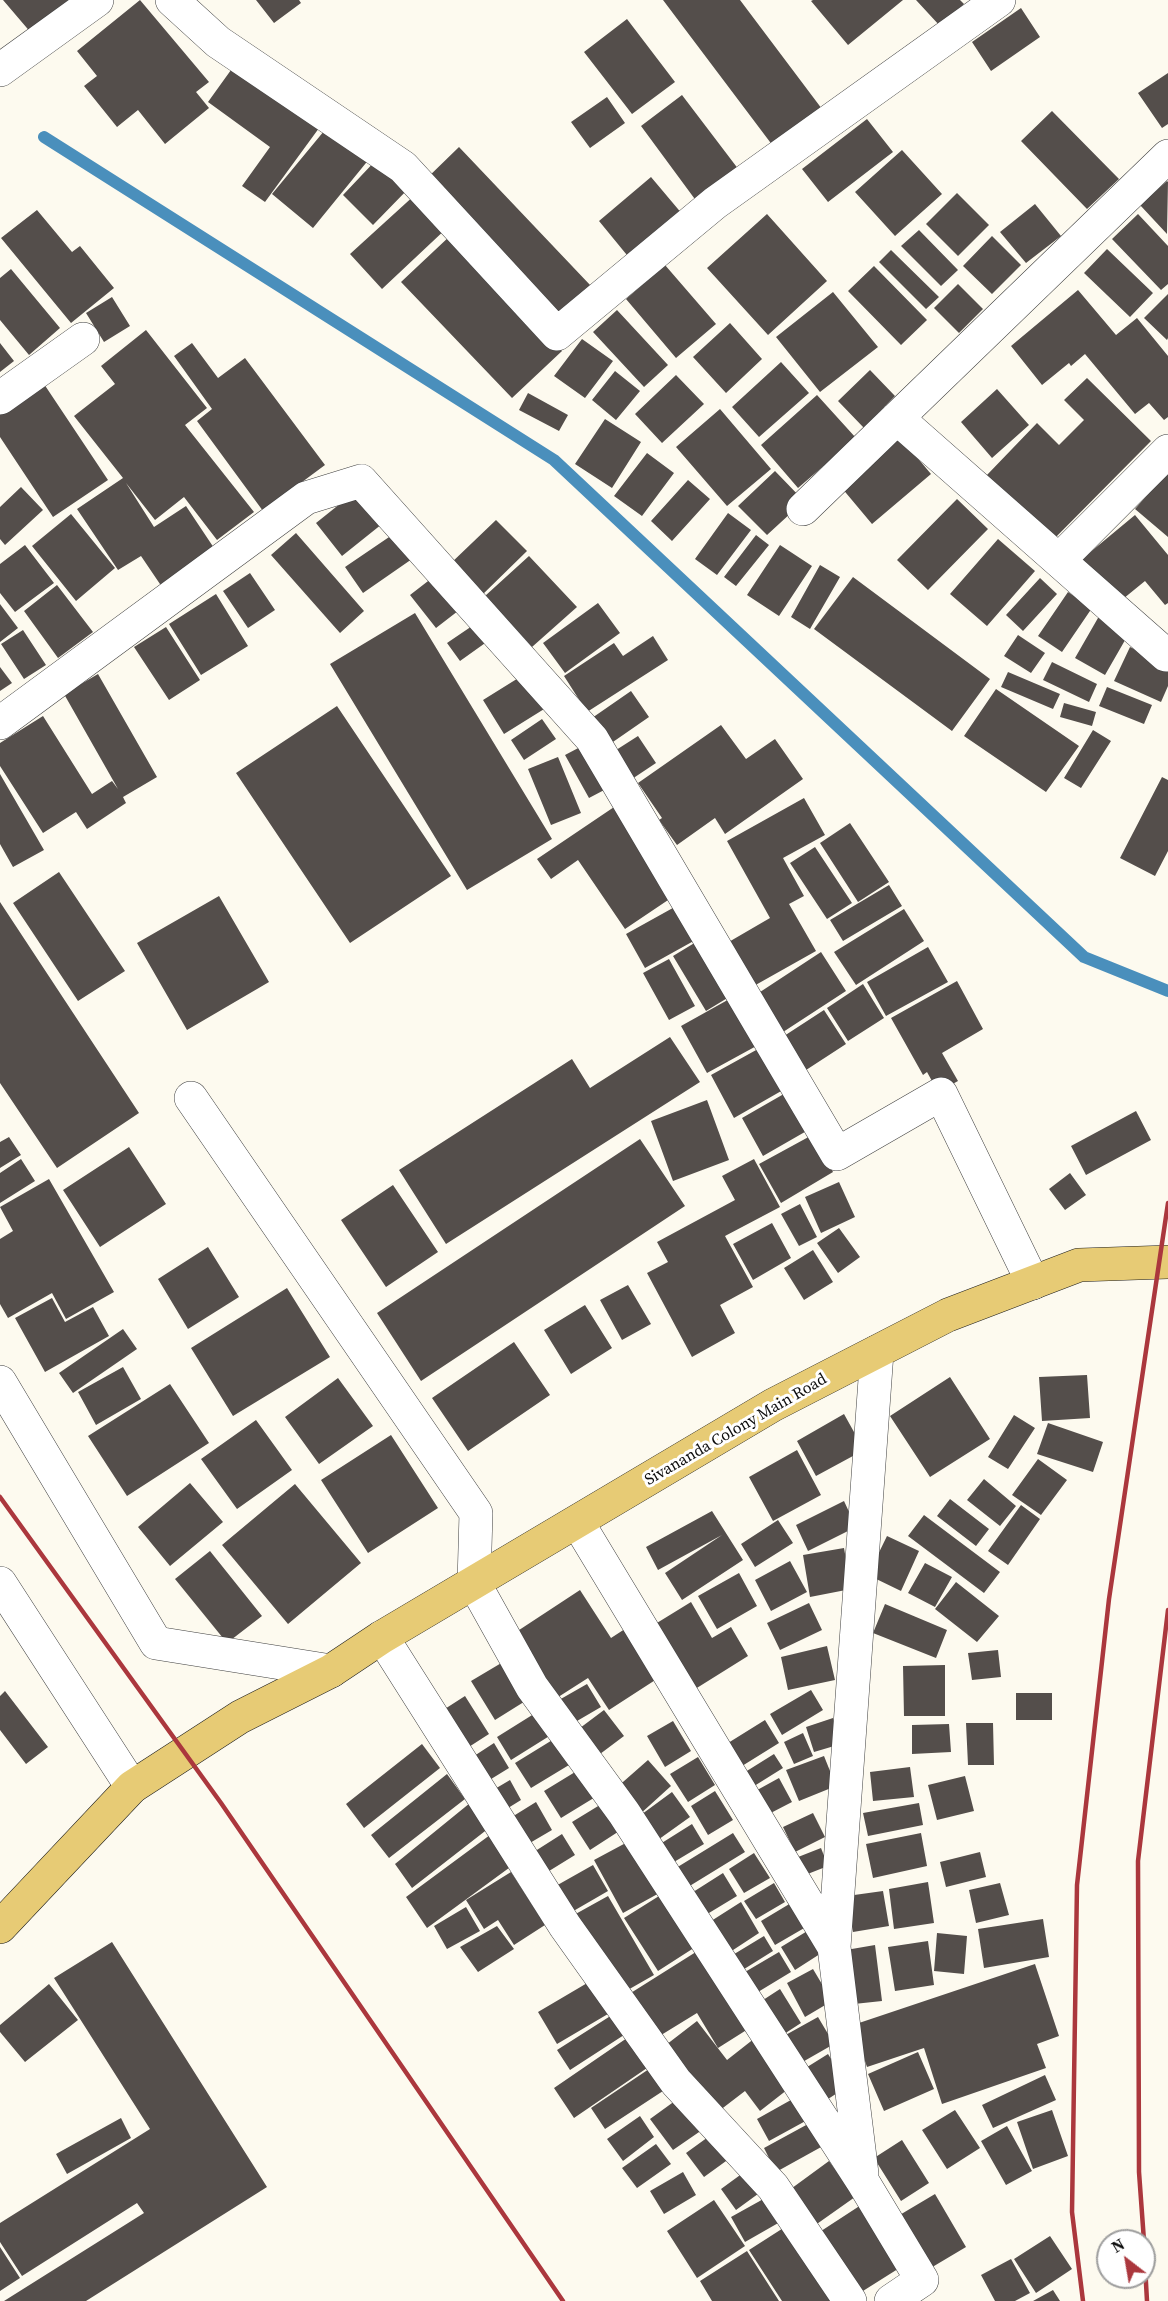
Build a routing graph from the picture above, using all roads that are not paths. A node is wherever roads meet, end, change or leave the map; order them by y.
1 (97, 0) edge
2 (172, 0) edge
3 (999, 0) edge
4 (0, 70) edge
5 (1168, 156) edge
6 (83, 339) dead end
7 (0, 398) edge
8 (897, 418) junction
9 (1168, 451) edge
10 (803, 509) dead end
11 (1059, 560) junction
12 (1166, 655) dead end
13 (0, 723) edge
14 (191, 1098) dead end
15 (1168, 1262) edge
16 (1033, 1283) junction
17 (877, 1352) junction
18 (0, 1382) edge
19 (578, 1523) junction
20 (0, 1583) edge
21 (474, 1583) junction
22 (382, 1638) junction
23 (331, 1671) junction
24 (132, 1787) junction
25 (0, 1927) edge
26 (834, 1947) junction
27 (863, 2182) junction
28 (850, 2301) edge
29 (891, 2301) edge

1 - 4 street
2 - 3 street
5 - 8 street
6 - 7 street
8 - 10 street
8 - 11 street
9 - 11 street
11 - 12 street
13 - 16 street
14 - 21 street
15 - 16 main road, Sivananda Colony Main Road
16 - 17 main road, Sivananda Colony Main Road
17 - 19 main road, Sivananda Colony Main Road
17 - 26 street
18 - 23 street
19 - 21 main road, Sivananda Colony Main Road
19 - 26 street
20 - 24 street
21 - 22 main road, Sivananda Colony Main Road
21 - 27 street
22 - 23 main road, Sivananda Colony Main Road
22 - 28 street
23 - 24 main road, Sivananda Colony Main Road
24 - 25 main road
26 - 27 street
27 - 29 street

